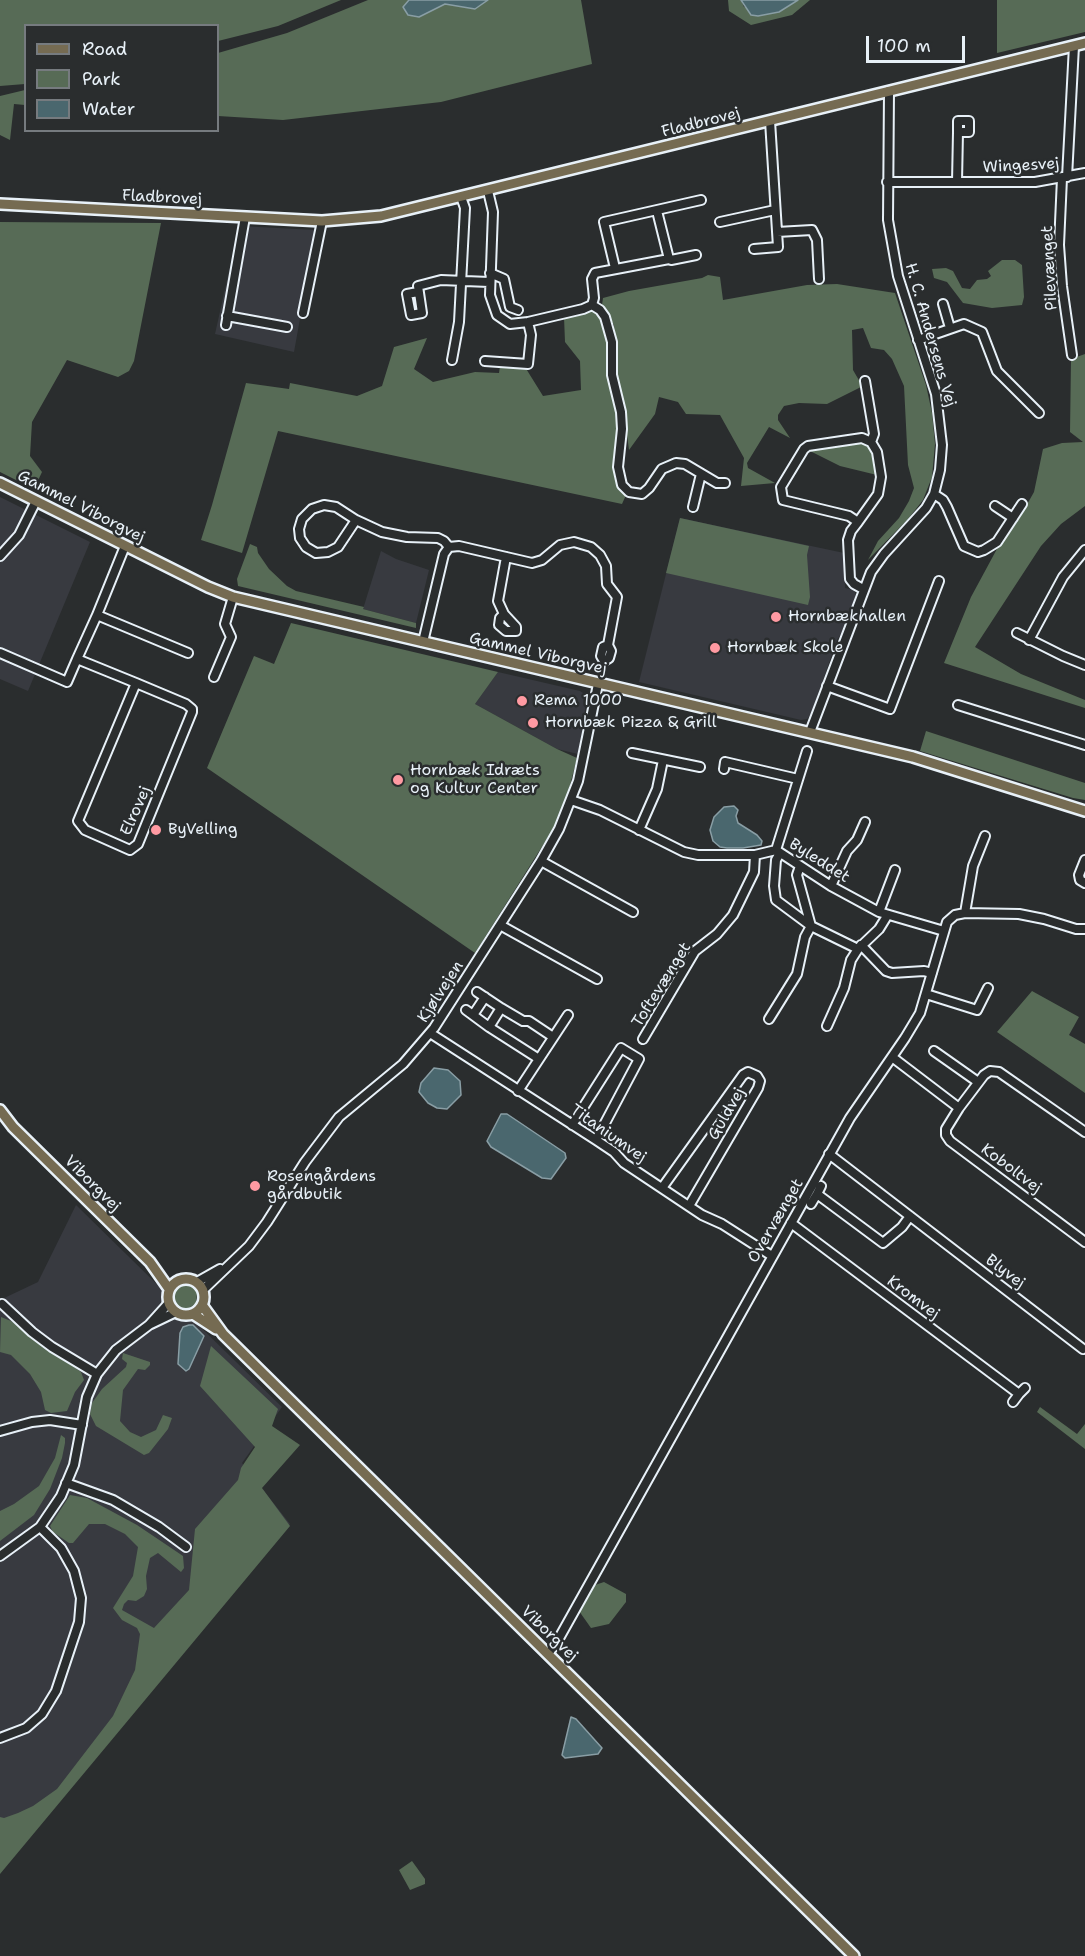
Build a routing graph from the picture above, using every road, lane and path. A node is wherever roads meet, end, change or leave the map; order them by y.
1 (1085, 44) edge
2 (1074, 46) junction
3 (889, 91) junction
4 (770, 121) junction
5 (958, 132) dead end
6 (1085, 173) edge
7 (1065, 178) junction
8 (887, 182) junction
9 (957, 182) junction
10 (488, 191) junction
11 (461, 197) junction
12 (701, 200) dead end
13 (0, 204) edge
14 (775, 210) junction
15 (657, 211) junction
16 (245, 217) junction
17 (322, 221) junction
18 (720, 222) dead end
19 (777, 232) junction
20 (754, 249) dead end
21 (696, 255) dead end
22 (669, 259) junction
23 (615, 268) junction
24 (490, 273) junction
25 (819, 279) dead end
26 (460, 280) junction
27 (489, 282) junction
28 (418, 292) dead end
29 (943, 304) dead end
30 (592, 305) junction
31 (518, 310) dead end
32 (303, 313) dead end
33 (528, 322) junction
34 (286, 327) dead end
35 (950, 328) junction
36 (918, 340) junction
37 (1072, 355) dead end
38 (452, 360) dead end
39 (485, 361) dead end
40 (865, 381) dead end
41 (1040, 413) dead end
42 (871, 442) junction
43 (701, 474) junction
44 (0, 483) edge
45 (725, 483) dead end
46 (934, 494) junction
47 (36, 501) junction
48 (1022, 504) dead end
49 (995, 506) dead end
50 (693, 507) dead end
51 (1013, 518) junction
52 (356, 519) junction
53 (858, 522) junction
54 (125, 546) junction
55 (449, 547) junction
56 (1085, 550) edge
57 (0, 556) edge
58 (506, 558) junction
59 (939, 581) dead end
60 (863, 590) junction
61 (233, 597) junction
62 (504, 614) dead end
63 (97, 615) junction
64 (1017, 633) dead end
65 (1029, 640) junction
66 (423, 642) junction
67 (608, 645) dead end
68 (0, 653) edge
69 (188, 653) dead end
70 (77, 659) junction
71 (1085, 665) edge
72 (214, 677) dead end
73 (136, 683) junction
74 (598, 684) junction
75 (827, 686) junction
76 (958, 705) dead end
77 (810, 732) junction
78 (1085, 745) edge
79 (807, 751) dead end
80 (632, 753) dead end
81 (663, 760) junction
82 (700, 767) dead end
83 (724, 769) dead end
84 (798, 779) junction
85 (571, 800) junction
86 (1085, 811) edge
87 (865, 822) dead end
88 (639, 830) junction
89 (985, 836) dead end
90 (778, 852) junction
91 (755, 855) junction
92 (1085, 860) edge
93 (541, 861) junction
94 (800, 866) junction
95 (895, 870) dead end
96 (1085, 883) edge
97 (831, 886) junction
98 (633, 912) dead end
99 (879, 912) junction
100 (965, 913) junction
101 (887, 916) junction
102 (500, 924) junction
103 (812, 926) junction
104 (1085, 929) edge
105 (944, 931) junction
106 (859, 947) junction
107 (932, 973) junction
108 (597, 979) dead end
109 (988, 988) dead end
110 (477, 992) dead end
111 (926, 994) junction
112 (484, 997) junction
113 (501, 1008) junction
114 (568, 1015) dead end
115 (769, 1019) dead end
116 (827, 1026) dead end
117 (489, 1027) junction
118 (430, 1033) junction
119 (554, 1037) junction
120 (643, 1040) dead end
121 (934, 1051) dead end
122 (892, 1057) junction
123 (539, 1059) junction
124 (978, 1082) junction
125 (518, 1091) junction
126 (959, 1108) junction
127 (0, 1110) edge
128 (0, 1119) edge
129 (572, 1125) junction
130 (13, 1127) junction
131 (1085, 1132) edge
132 (596, 1140) junction
133 (829, 1154) junction
134 (821, 1186) dead end
135 (662, 1188) junction
136 (817, 1194) junction
137 (811, 1204) dead end
138 (689, 1206) junction
139 (910, 1216) junction
140 (791, 1223) junction
141 (1085, 1242) edge
142 (772, 1256) junction
143 (150, 1262) junction
144 (177, 1280) junction
145 (200, 1286) junction
146 (169, 1289) junction
147 (2, 1304) dead end
148 (168, 1304) junction
149 (202, 1305) junction
150 (176, 1312) junction
151 (193, 1314) junction
152 (149, 1324) junction
153 (223, 1334) junction
154 (1083, 1349) dead end
155 (97, 1374) junction
156 (1012, 1402) dead end
157 (82, 1425) junction
158 (0, 1431) edge
159 (66, 1483) junction
160 (40, 1527) junction
161 (186, 1547) dead end
162 (0, 1556) edge
163 (548, 1654) junction
164 (0, 1738) edge
165 (854, 1956) edge

1 - 2 main road, Fladbrovej
2 - 3 main road, Fladbrovej
2 - 7 street, Pilevænget
3 - 4 main road, Fladbrovej
3 - 8 street, H. C. Andersens Vej
4 - 10 main road, Fladbrovej
4 - 14 street
5 - 9 street, Wingesvej
6 - 7 street, Wingesvej
7 - 9 street, Wingesvej
7 - 37 street, Pilevænget
8 - 9 street, Wingesvej
8 - 36 street, H. C. Andersens Vej
10 - 11 main road, Fladbrovej
10 - 24 street
11 - 17 main road, Fladbrovej
11 - 26 street
12 - 15 street
13 - 16 main road, Fladbrovej
14 - 18 street
14 - 19 street
15 - 22 street
15 - 23 street
16 - 17 main road, Fladbrovej
16 - 34 street
17 - 32 street
19 - 20 street
19 - 25 street
21 - 22 street
22 - 23 street
23 - 30 street
24 - 27 street
24 - 31 street
26 - 27 street
26 - 28 street
26 - 38 street
27 - 33 street
29 - 35 street
30 - 33 street
30 - 43 street
33 - 39 street
35 - 36 street
35 - 41 street
36 - 46 street, H. C. Andersens Vej
40 - 42 street
42 - 53 street
42 - 53 street
43 - 45 street
43 - 50 street
44 - 47 main road, Gammel Viborgvej
46 - 51 street
46 - 60 street, H. C. Andersens Vej
47 - 54 main road, Gammel Viborgvej
47 - 57 street
48 - 51 street
49 - 51 street
52 - 52 street
52 - 55 street
53 - 60 street
54 - 61 main road, Gammel Viborgvej
54 - 63 street
55 - 58 street
55 - 66 street
56 - 65 street
58 - 62 street
58 - 67 street
59 - 75 street
60 - 75 street, H. C. Andersens Vej
61 - 66 main road, Gammel Viborgvej
61 - 72 street
63 - 69 street
63 - 70 street
64 - 65 street
65 - 71 street
66 - 74 main road, Gammel Viborgvej
68 - 70 street
70 - 73 street, Elrovej
73 - 73 street, Elrovej
74 - 77 main road, Gammel Viborgvej
74 - 85 street, Kjølvejen
75 - 77 street, H. C. Andersens Vej
76 - 78 street
77 - 86 main road, Gammel Viborgvej
79 - 84 street, Byleddet
80 - 81 street
81 - 82 street
81 - 88 street
83 - 84 street
84 - 90 street, Byleddet
85 - 88 street
85 - 93 street, Kjølvejen
87 - 97 street
88 - 91 street
89 - 100 street
90 - 91 street
90 - 94 street, Byleddet
90 - 103 street
91 - 120 street, Toftevænget
92 - 96 street
93 - 98 street
93 - 102 street, Kjølvejen
94 - 97 street, Byleddet
94 - 103 street
95 - 99 street
97 - 99 street, Byleddet
99 - 101 street, Byleddet
100 - 104 street
100 - 105 street
101 - 105 street, Byleddet
101 - 106 street
102 - 108 street
102 - 118 street, Kjølvejen
103 - 106 street
103 - 115 street
105 - 107 street, Overvænget
106 - 107 street
106 - 116 street
107 - 111 street, Overvænget
109 - 111 street
110 - 112 street
111 - 122 street, Overvænget
112 - 113 street
112 - 117 street
113 - 117 street
113 - 119 street
114 - 119 street
117 - 123 street
118 - 125 street, Titaniumvej
118 - 145 street, Kjølvejen
119 - 123 street
121 - 124 street
122 - 126 street
122 - 133 street, Overvænget
123 - 125 street
124 - 126 street, Koboltvej
124 - 131 street
125 - 129 street, Titaniumvej
126 - 141 street, Koboltvej
127 - 130 main road, Viborgvej
128 - 130 main road, Viborgvej
129 - 132 street, Titaniumvej
129 - 132 street
130 - 143 main road, Viborgvej
132 - 135 street, Titaniumvej
133 - 139 street, Blyvej
133 - 140 street, Overvænget
134 - 136 street
135 - 138 street, Titaniumvej
135 - 138 street, Guldvej
136 - 137 street
136 - 139 street
138 - 142 street, Titaniumvej
139 - 154 street, Blyvej
140 - 142 street, Overvænget
140 - 156 street, Kromvej
142 - 163 street, Overvænget
143 - 144 main road, Viborgvej
143 - 146 main road, Viborgvej
144 - 145 main road
144 - 146 main road
145 - 149 main road
146 - 148 main road
147 - 155 street
148 - 150 main road
148 - 152 street
149 - 151 main road
149 - 153 main road, Viborgvej
150 - 151 main road
150 - 152 street
151 - 153 main road, Viborgvej
152 - 155 street
153 - 163 main road, Viborgvej
155 - 157 street
157 - 158 street
157 - 159 street
159 - 160 street
159 - 161 street
160 - 162 street
160 - 164 street
163 - 165 main road, Viborgvej

